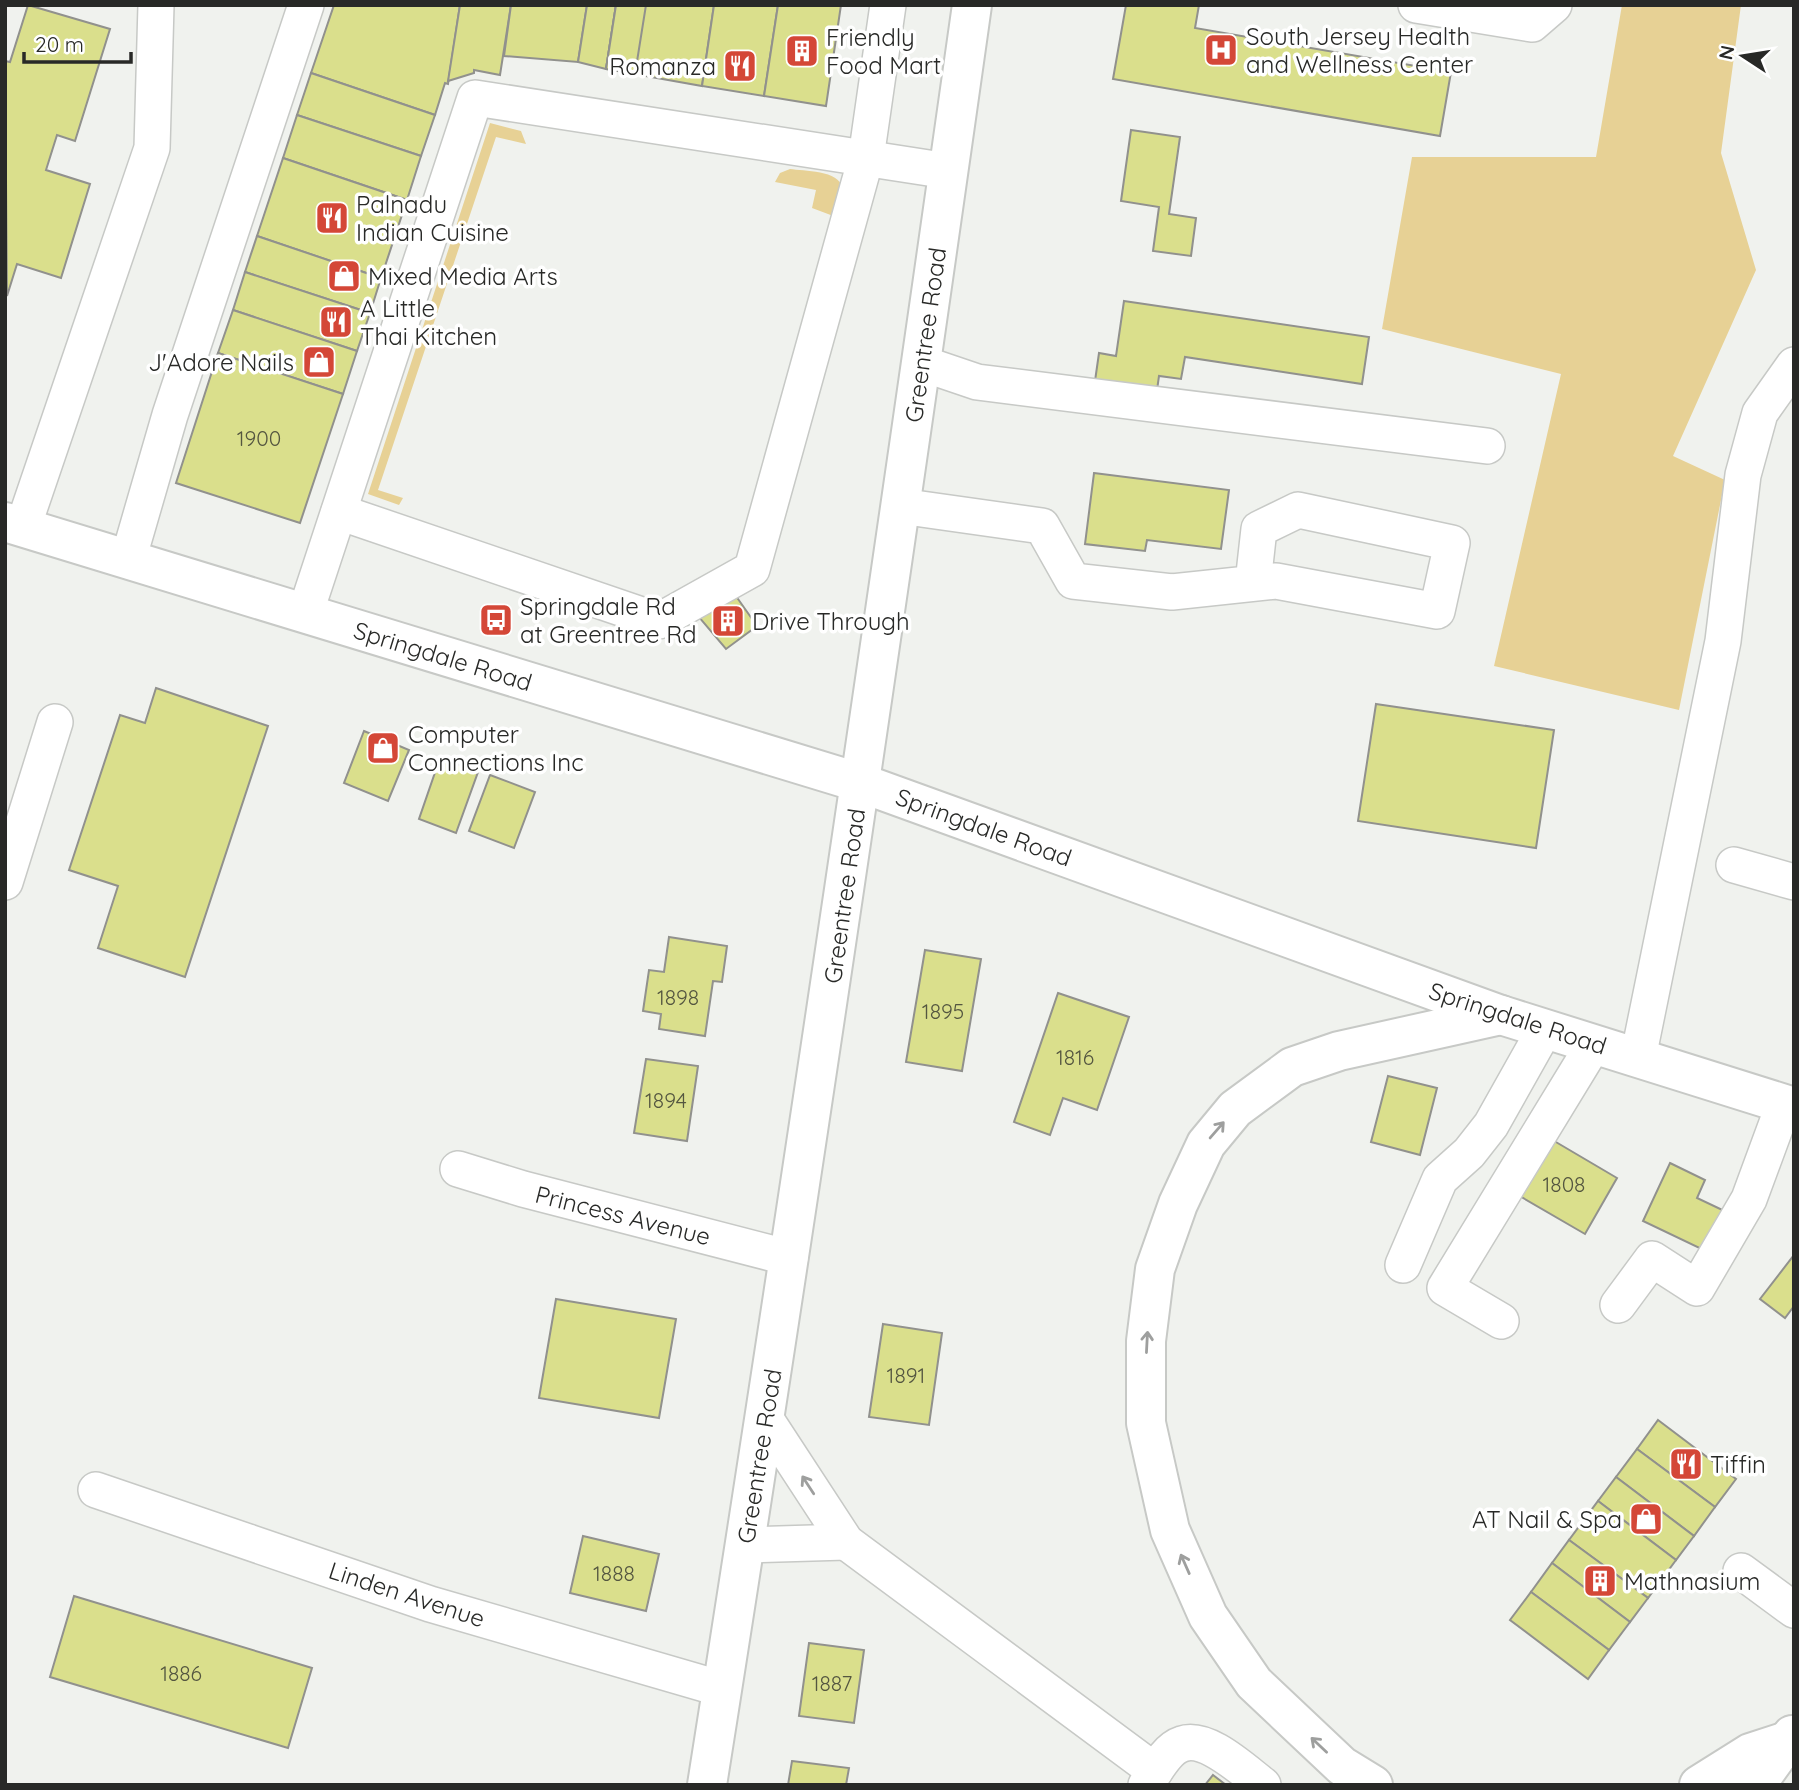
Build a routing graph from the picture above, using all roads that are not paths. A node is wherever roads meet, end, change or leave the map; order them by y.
1 (156, 5) edge
2 (306, 5) edge
3 (888, 5) edge
4 (972, 5) edge
5 (1416, 5) edge
6 (1554, 5) edge
7 (866, 158) junction
8 (948, 171) junction
9 (921, 363) junction
10 (1794, 365) edge
11 (1487, 446) dead end
12 (901, 506) junction
13 (339, 512) junction
14 (14, 524) edge
15 (128, 559) junction
16 (1253, 583) junction
17 (305, 614) junction
18 (55, 722) dead end
19 (861, 783) junction
20 (1734, 865) dead end
21 (5, 882) edge
22 (1794, 882) edge
23 (1501, 1015) junction
24 (1545, 1028) junction
25 (1594, 1044) junction
26 (1638, 1058) junction
27 (1789, 1106) edge
28 (457, 1169) dead end
29 (790, 1258) junction
30 (1403, 1265) dead end
31 (1618, 1305) dead end
32 (1501, 1321) dead end
33 (765, 1418) junction
34 (96, 1490) dead end
35 (846, 1542) junction
36 (745, 1545) junction
37 (1741, 1571) dead end
38 (1794, 1610) edge
39 (722, 1689) junction
40 (1791, 1737) edge
41 (1151, 1778) edge
42 (707, 1785) edge
43 (1263, 1785) edge
44 (1373, 1785) edge
45 (1699, 1785) edge
46 (1756, 1785) edge

1 - 14 street
2 - 15 street
3 - 7 street
4 - 8 main road, Greentree Road
5 - 6 street
7 - 8 street
7 - 13 street
7 - 13 street
8 - 9 main road, Greentree Road
9 - 11 street
9 - 12 main road, Greentree Road
10 - 26 street
12 - 16 street
12 - 19 main road, Greentree Road
13 - 17 street
14 - 15 main road, Springdale Road
15 - 17 main road, Springdale Road
16 - 16 street
17 - 19 main road, Springdale Road
18 - 21 street
19 - 23 main road, Springdale Road
19 - 29 main road, Greentree Road
20 - 22 street
23 - 24 main road, Springdale Road
44 -> 23 main road
24 - 25 main road, Springdale Road
24 - 30 street
25 - 26 main road, Springdale Road
25 - 32 street
26 - 27 main road, Springdale Road
27 - 31 street
28 - 29 street, Princess Avenue
29 - 33 main road, Greentree Road
35 -> 33 street
33 - 36 main road, Greentree Road
34 - 39 street, Linden Avenue
35 - 36 street
35 - 41 street
36 - 39 main road, Greentree Road
37 - 38 street
39 - 42 main road, Greentree Road
40 - 45 main road
40 - 46 main road
41 - 43 street

